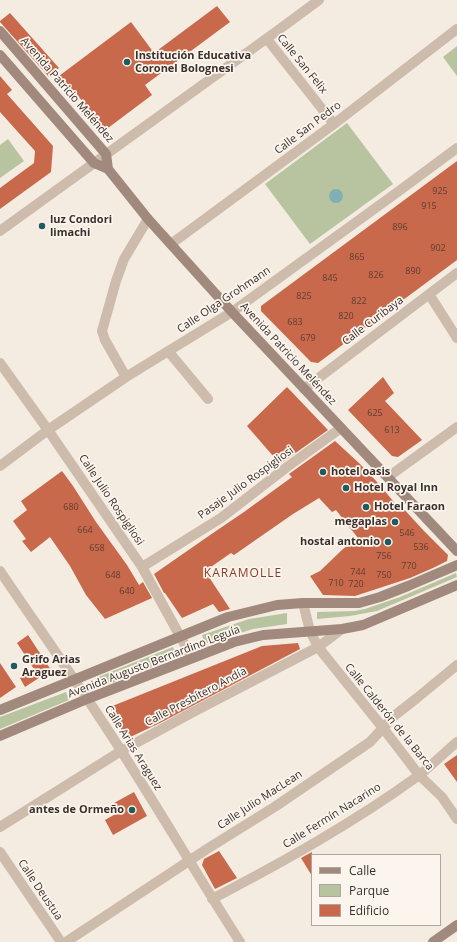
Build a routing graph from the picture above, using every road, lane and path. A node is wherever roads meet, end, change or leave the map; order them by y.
1 (319, 0) edge
2 (457, 29) edge
3 (1, 35) edge
4 (267, 39) junction
5 (0, 55) edge
6 (334, 124) junction
7 (457, 148) edge
8 (106, 154) junction
9 (94, 163) junction
10 (108, 169) junction
11 (148, 219) junction
12 (0, 231) edge
13 (171, 244) junction
14 (457, 273) edge
15 (429, 294) junction
16 (232, 312) junction
17 (457, 338) edge
18 (168, 351) junction
19 (0, 363) edge
20 (126, 377) junction
21 (304, 389) junction
22 (208, 399) dead end
23 (457, 427) edge
24 (341, 428) junction
25 (48, 430) junction
26 (0, 466) edge
27 (388, 477) junction
28 (457, 551) edge
29 (457, 565) edge
30 (142, 567) junction
31 (0, 571) edge
32 (457, 585) edge
33 (303, 603) junction
34 (342, 629) junction
35 (310, 631) junction
36 (181, 637) junction
37 (318, 647) junction
38 (192, 658) junction
39 (457, 665) edge
40 (74, 680) junction
41 (87, 699) junction
42 (0, 710) edge
43 (383, 728) junction
44 (0, 736) edge
45 (457, 742) edge
46 (121, 750) junction
47 (419, 775) junction
48 (457, 819) edge
49 (0, 827) edge
50 (0, 852) edge
51 (189, 861) junction
52 (212, 899) junction
53 (457, 925) edge
54 (61, 942) edge
55 (66, 942) edge
56 (240, 942) edge
57 (433, 942) edge

1 - 4 street
2 - 6 street, Calle San Pedro
3 - 8 main road, Avenida Patricio Meléndez
4 - 6 street, Calle San Felix
4 - 8 street
5 - 9 main road, Avenida Patricio Meléndez
6 - 13 street, Calle San Pedro
7 - 16 street, Calle Olga Grohmann
8 - 9 street
8 - 10 main road, Avenida Patricio Meléndez
9 - 10 main road, Avenida Patricio Meléndez
9 - 12 street
10 - 11 main road, Avenida Patricio Meléndez
11 - 13 main road, Avenida Patricio Meléndez
11 - 20 street
13 - 16 main road, Avenida Patricio Meléndez
14 - 15 street, Calle Curibaya
15 - 17 street
15 - 21 street, Calle Curibaya
16 - 18 street, Calle Olga Grohmann
16 - 21 main road, Avenida Patricio Meléndez
18 - 20 street, Calle Olga Grohmann
18 - 22 street
19 - 25 street, Calle Julio Rospigliosi
20 - 25 street, Calle Olga Grohmann
21 - 24 main road, Avenida Patricio Meléndez
23 - 27 street
24 - 27 main road, Avenida Patricio Meléndez
24 - 30 street, Pasaje Julio Rospigliosi
25 - 26 street, Calle Olga Grohmann
25 - 30 street, Calle Julio Rospigliosi
27 - 28 main road, Avenida Patricio Meléndez
29 - 33 main road, Avenida Augusto Bernardino Leguía
30 - 36 street, Calle Julio Rospigliosi
31 - 40 street, Calle Arias Araguez
32 - 34 main road, Avenida Augusto Bernardino Leguía
33 - 35 street, Calle Calderón de la Barca
33 - 36 main road, Avenida Augusto Bernardino Leguía
34 - 35 main road, Avenida Augusto Bernardino Leguía
34 - 37 street, Calle Presbítero Andía
35 - 37 street, Calle Calderón de la Barca
35 - 38 main road, Avenida Augusto Bernardino Leguía
36 - 38 street, Calle Julio Rospigliosi
36 - 40 main road, Avenida Augusto Bernardino Leguía
37 - 43 street, Calle Calderón de la Barca
37 - 46 street, Calle Presbítero Andía
38 - 41 main road, Avenida Augusto Bernardino Leguía
39 - 43 street, Calle Julio MacLean
40 - 41 street, Calle Arias Araguez
40 - 42 main road, Avenida Augusto Bernardino Leguía
41 - 44 main road, Avenida Augusto Bernardino Leguía
41 - 46 street, Calle Arias Araguez
43 - 47 street, Calle Calderón de la Barca
43 - 51 street, Calle Julio MacLean
45 - 47 street, Calle Fermín Nacarino
46 - 49 street, Calle Presbítero Andía
46 - 51 street, Calle Arias Araguez
47 - 48 street, Calle Calderón de la Barca
47 - 52 street, Calle Fermín Nacarino
50 - 54 street, Calle Deustua
51 - 52 street, Calle Arias Araguez
51 - 55 street, Calle Julio MacLean
52 - 56 street, Calle Arias Araguez
53 - 57 main road

